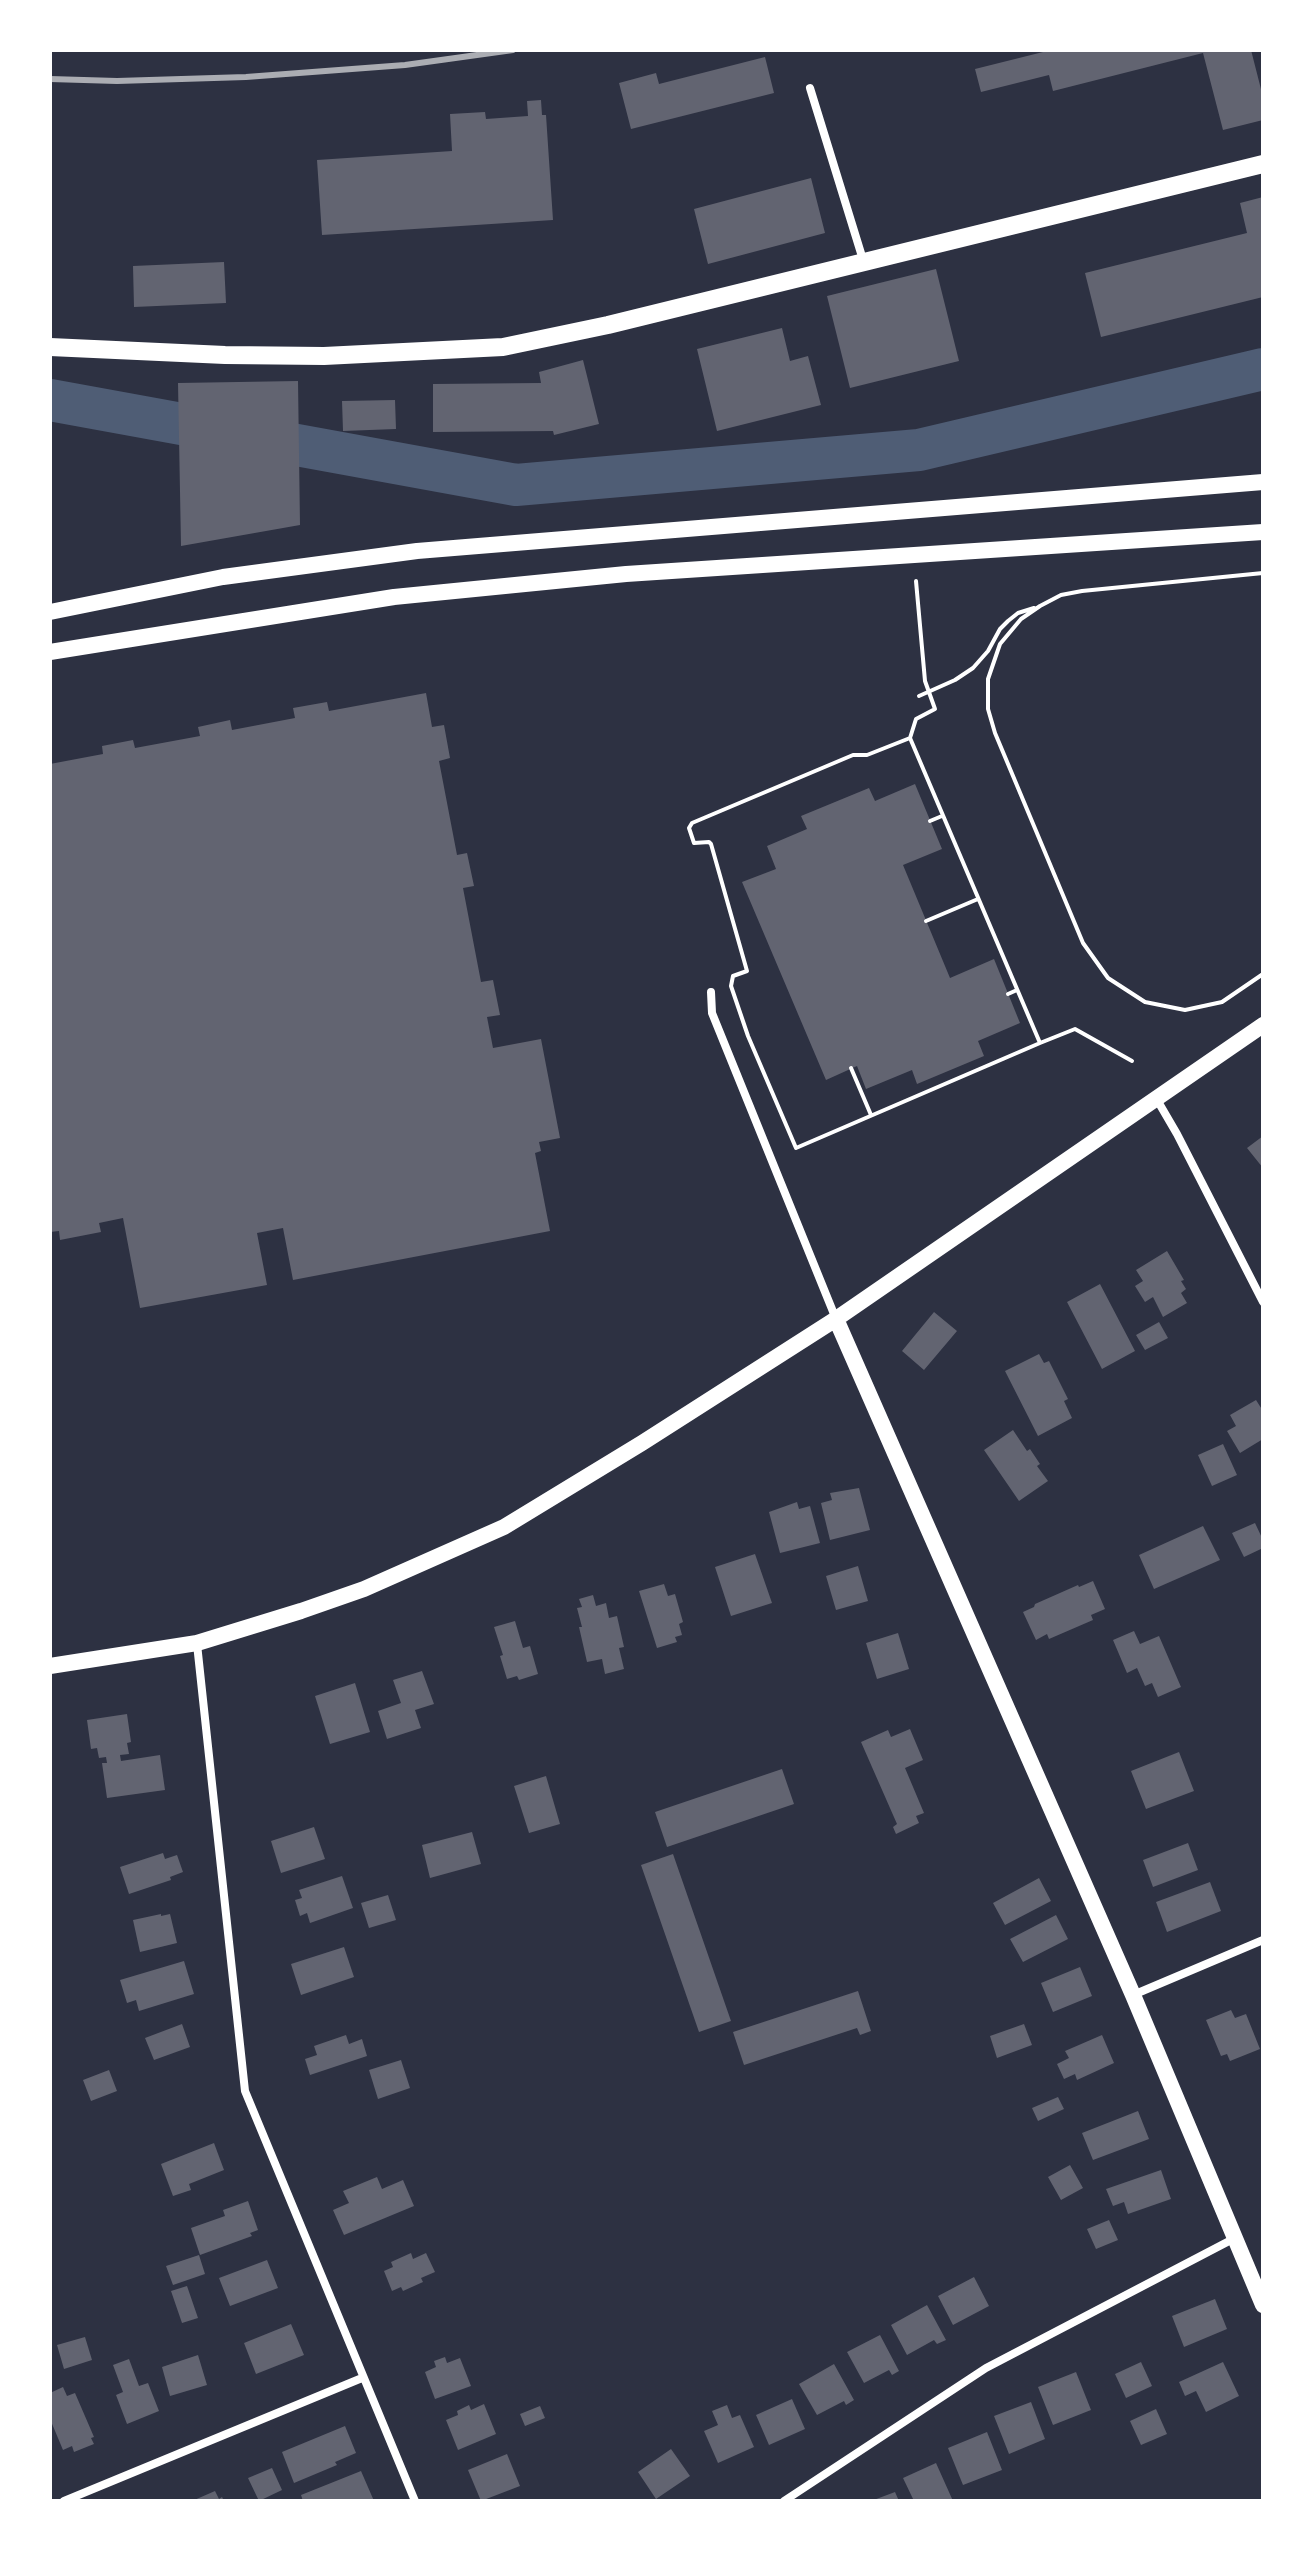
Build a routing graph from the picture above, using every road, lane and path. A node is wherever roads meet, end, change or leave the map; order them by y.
1 (810, 88) dead end
2 (1263, 164) edge
3 (864, 263) junction
4 (50, 347) edge
5 (1263, 482) edge
6 (1263, 532) edge
7 (1263, 573) edge
8 (916, 581) dead end
9 (1040, 606) junction
10 (50, 612) edge
11 (50, 652) edge
12 (929, 692) junction
13 (919, 696) dead end
14 (910, 738) junction
15 (942, 816) junction
16 (930, 821) dead end
17 (978, 899) junction
18 (926, 921) dead end
19 (1263, 974) edge
20 (1017, 990) junction
21 (711, 992) dead end
22 (1008, 994) dead end
23 (1263, 1025) edge
24 (1040, 1043) junction
25 (1132, 1061) dead end
26 (851, 1068) dead end
27 (1155, 1098) junction
28 (871, 1115) junction
29 (1263, 1302) edge
30 (836, 1319) junction
31 (197, 1643) junction
32 (50, 1666) edge
33 (1263, 1940) edge
34 (1133, 1995) junction
35 (1236, 2237) junction
36 (1263, 2305) edge
37 (362, 2378) junction
38 (64, 2501) edge
39 (415, 2501) edge
40 (784, 2501) edge

1 - 3 street
2 - 3 highway
3 - 4 highway
5 - 10 main road
6 - 11 main road
7 - 9 path
8 - 12 path
9 - 12 path
9 - 19 path
12 - 13 path
12 - 14 path
14 - 15 path
14 - 28 path
15 - 16 path
15 - 17 path
17 - 18 path
17 - 20 path
20 - 22 path
20 - 24 path
21 - 30 street
23 - 27 main road
24 - 25 path
24 - 28 path
26 - 28 path
27 - 29 street
27 - 30 main road
30 - 31 main road
30 - 34 main road
31 - 32 main road
31 - 37 street
33 - 34 street
34 - 35 main road
35 - 36 main road
35 - 40 street
37 - 38 street
37 - 39 street

